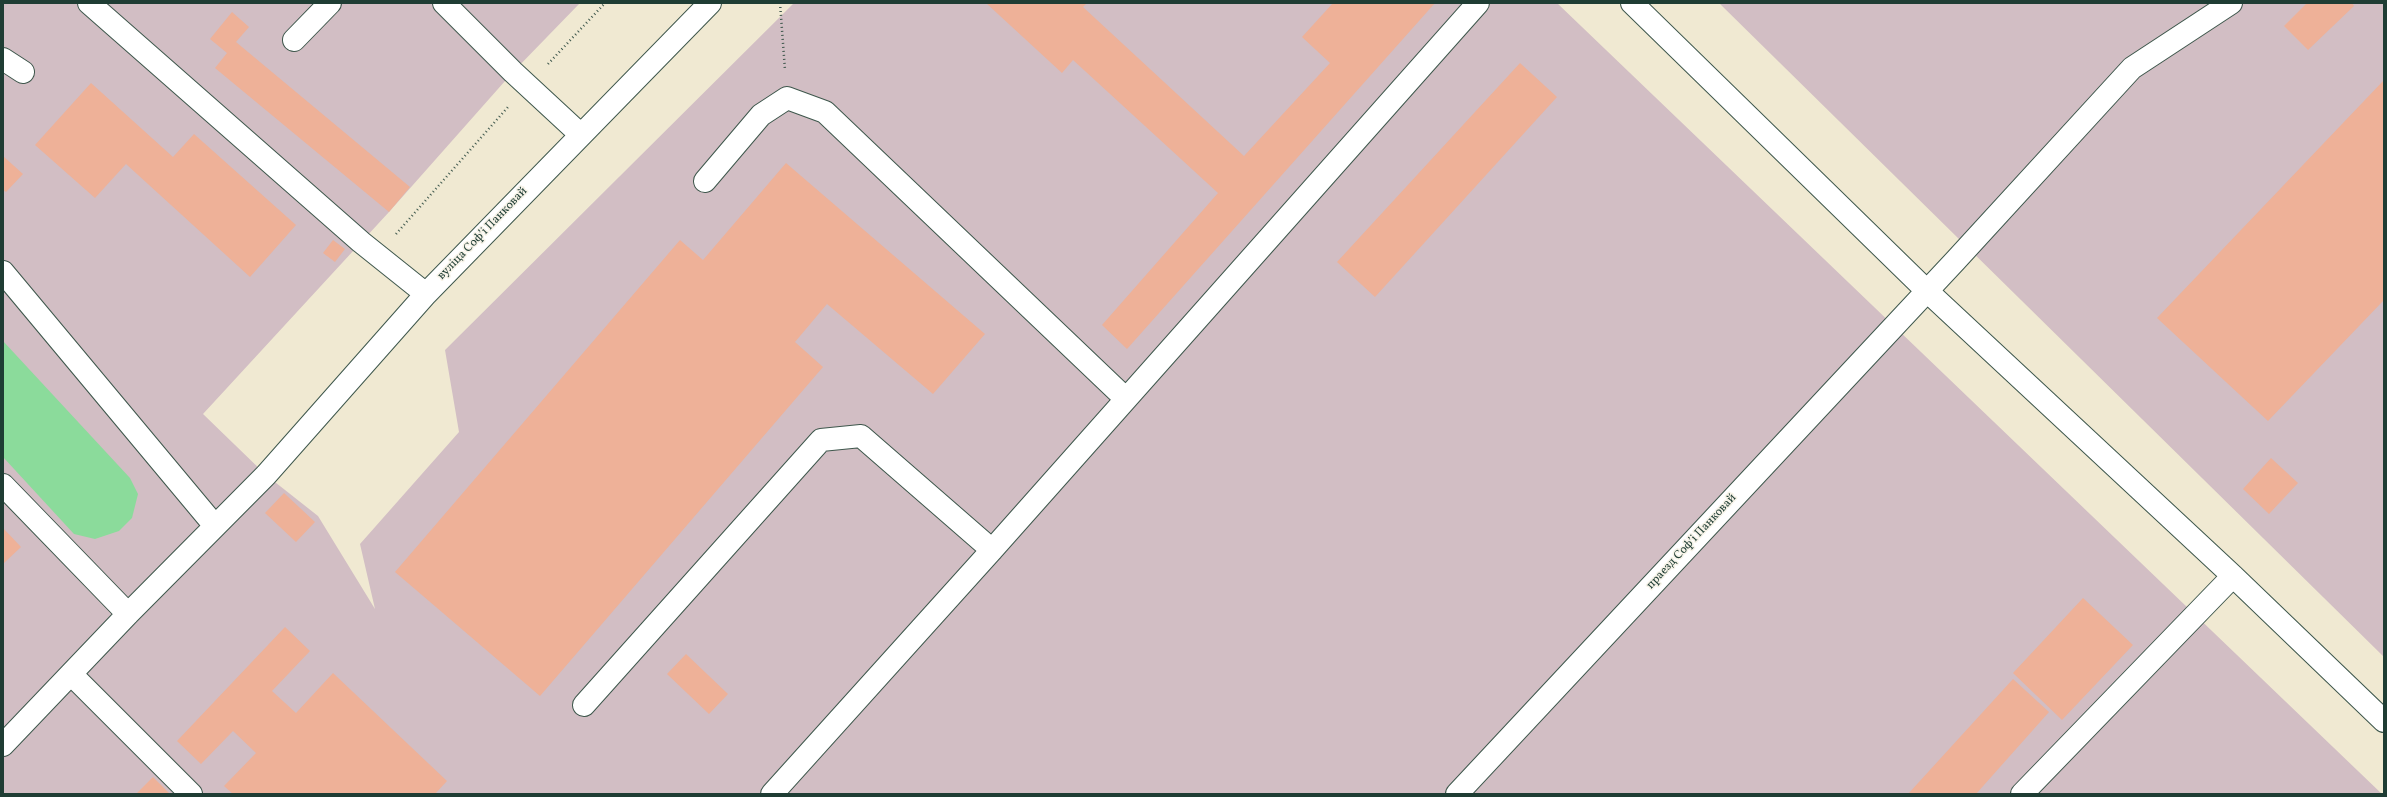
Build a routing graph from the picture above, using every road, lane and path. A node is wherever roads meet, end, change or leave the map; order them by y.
1 (89, 3) edge
2 (330, 3) edge
3 (444, 3) edge
4 (605, 3) edge
5 (710, 3) edge
6 (780, 3) edge
7 (1478, 3) edge
8 (1632, 3) edge
9 (2231, 3) edge
10 (294, 40) dead end
11 (3, 59) edge
12 (23, 72) dead end
13 (527, 86) junction
14 (787, 98) junction
15 (580, 135) junction
16 (705, 181) dead end
17 (377, 255) junction
18 (3, 272) edge
19 (1926, 290) junction
20 (426, 294) junction
21 (1126, 399) junction
22 (3, 485) edge
23 (216, 526) junction
24 (992, 550) junction
25 (2233, 576) junction
26 (128, 614) junction
27 (71, 674) junction
28 (584, 705) dead end
29 (2384, 721) edge
30 (3, 745) edge
31 (191, 794) edge
32 (772, 794) edge
33 (1458, 794) edge
34 (2022, 794) edge

1 - 17 street
2 - 10 street
3 - 13 street
4 - 13 path
5 - 15 street, вуліца Софʼі Панковай
6 - 14 path
7 - 21 street
8 - 19 street
9 - 19 street, праезд Софʼі Панковай
11 - 12 street
13 - 15 street
13 - 17 path
14 - 16 street
14 - 21 street
15 - 20 street, вуліца Софʼі Панковай
17 - 20 street
18 - 23 street
19 - 25 street
19 - 33 street, праезд Софʼі Панковай
20 - 23 street, вуліца Софʼі Панковай
21 - 24 street
22 - 26 street
23 - 26 street, вуліца Софʼі Панковай
24 - 28 street
24 - 32 street
25 - 29 street
25 - 34 street
26 - 27 street, вуліца Софʼі Панковай
27 - 30 street, вуліца Софʼі Панковай
27 - 31 street

